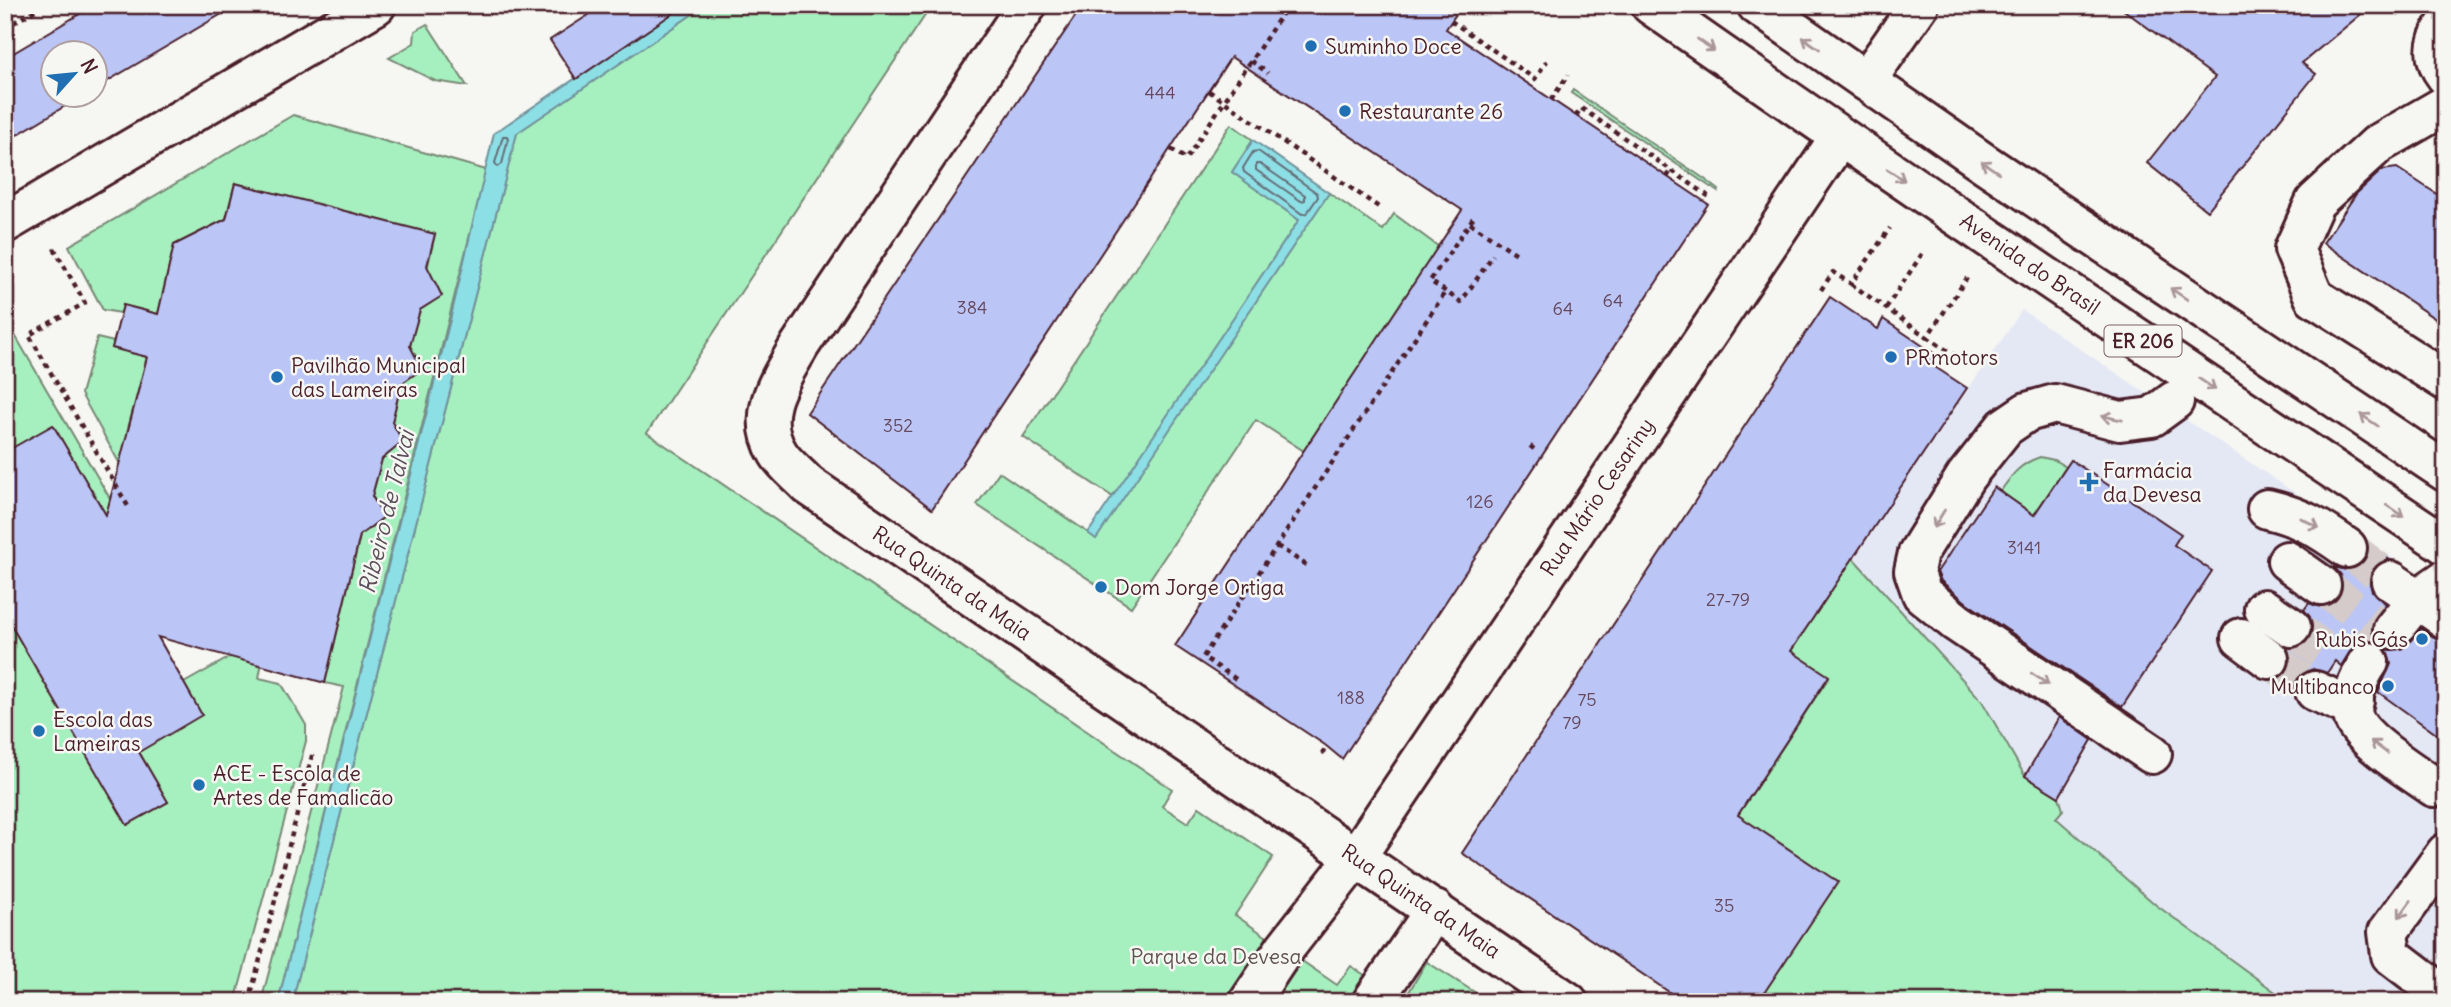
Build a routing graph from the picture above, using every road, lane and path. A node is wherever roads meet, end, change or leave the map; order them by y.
1 (44, 5) edge
2 (376, 5) edge
3 (1027, 5) edge
4 (1288, 5) edge
5 (1651, 5) edge
6 (1757, 5) edge
7 (1919, 5) edge
8 (1451, 21) dead end
9 (5, 28) edge
10 (1251, 61) junction
11 (1547, 61) dead end
12 (1268, 73) dead end
13 (1568, 75) dead end
14 (1866, 81) junction
15 (1209, 91) dead end
16 (1552, 100) dead end
17 (2446, 105) edge
18 (1576, 116) dead end
19 (1839, 138) junction
20 (1171, 149) dead end
21 (1671, 170) junction
22 (1667, 177) dead end
23 (1703, 201) dead end
24 (1380, 208) dead end
25 (1474, 218) dead end
26 (1895, 221) dead end
27 (5, 223) edge
28 (1470, 223) junction
29 (1931, 242) dead end
30 (57, 253) dead end
31 (1517, 254) dead end
32 (1493, 255) dead end
33 (1973, 269) dead end
34 (1851, 285) junction
35 (1821, 290) dead end
36 (1446, 291) junction
37 (1886, 308) junction
38 (1927, 337) junction
39 (1966, 363) dead end
40 (2446, 381) edge
41 (2174, 401) dead end
42 (1530, 446) dead end
43 (1538, 453) dead end
44 (2446, 471) edge
45 (129, 508) dead end
46 (2267, 509) dead end
47 (2446, 545) edge
48 (1277, 546) junction
49 (2347, 548) tunnel mouth
50 (2287, 561) dead end
51 (1310, 567) dead end
52 (2321, 585) tunnel mouth
53 (2425, 594) edge
54 (2393, 629) dead end
55 (1236, 679) dead end
56 (2315, 691) tunnel mouth
57 (1326, 747) dead end
58 (313, 751) dead end
59 (1322, 754) dead end
60 (2152, 754) dead end
61 (2434, 787) dead end
62 (2446, 853) edge
63 (1356, 857) junction
64 (1435, 910) junction
65 (2446, 997) edge
66 (249, 1002) edge
67 (1249, 1002) edge
68 (1372, 1002) edge
69 (1568, 1002) edge

1 - 9 path
2 - 27 street
3 - 63 street, Rua Quinta da Maia
4 - 10 path
5 -> 19 street, Avenida do Brasil / ER 206
14 -> 6 street, ER 206
7 - 14 street
8 - 11 path
10 - 12 path
10 - 20 path
13 - 16 path
44 -> 14 street, ER 206
15 - 24 path
17 - 40 street
18 - 21 path
19 -> 47 street, Avenida do Brasil / ER 206
19 - 63 street, Rua Mário Cesariny
21 - 22 path
21 - 23 path
25 - 28 path
26 - 34 path
28 - 31 path
28 - 36 path
29 - 37 path
30 - 45 path
32 - 36 path
33 - 38 path
34 - 35 path
34 - 37 path
36 - 48 path
37 - 38 path
38 - 39 path
41 -> 60 street
42 - 43 path
46 -> 49 street
48 - 51 path
48 - 55 path
50 - 52 street
53 - 54 street
61 -> 56 street
57 - 59 path
58 - 66 path
62 -> 65 street
63 - 64 street, Rua Quinta da Maia
63 - 67 street, Rua Mário Cesariny
64 - 68 street
64 - 69 street, Rua Quinta da Maia

